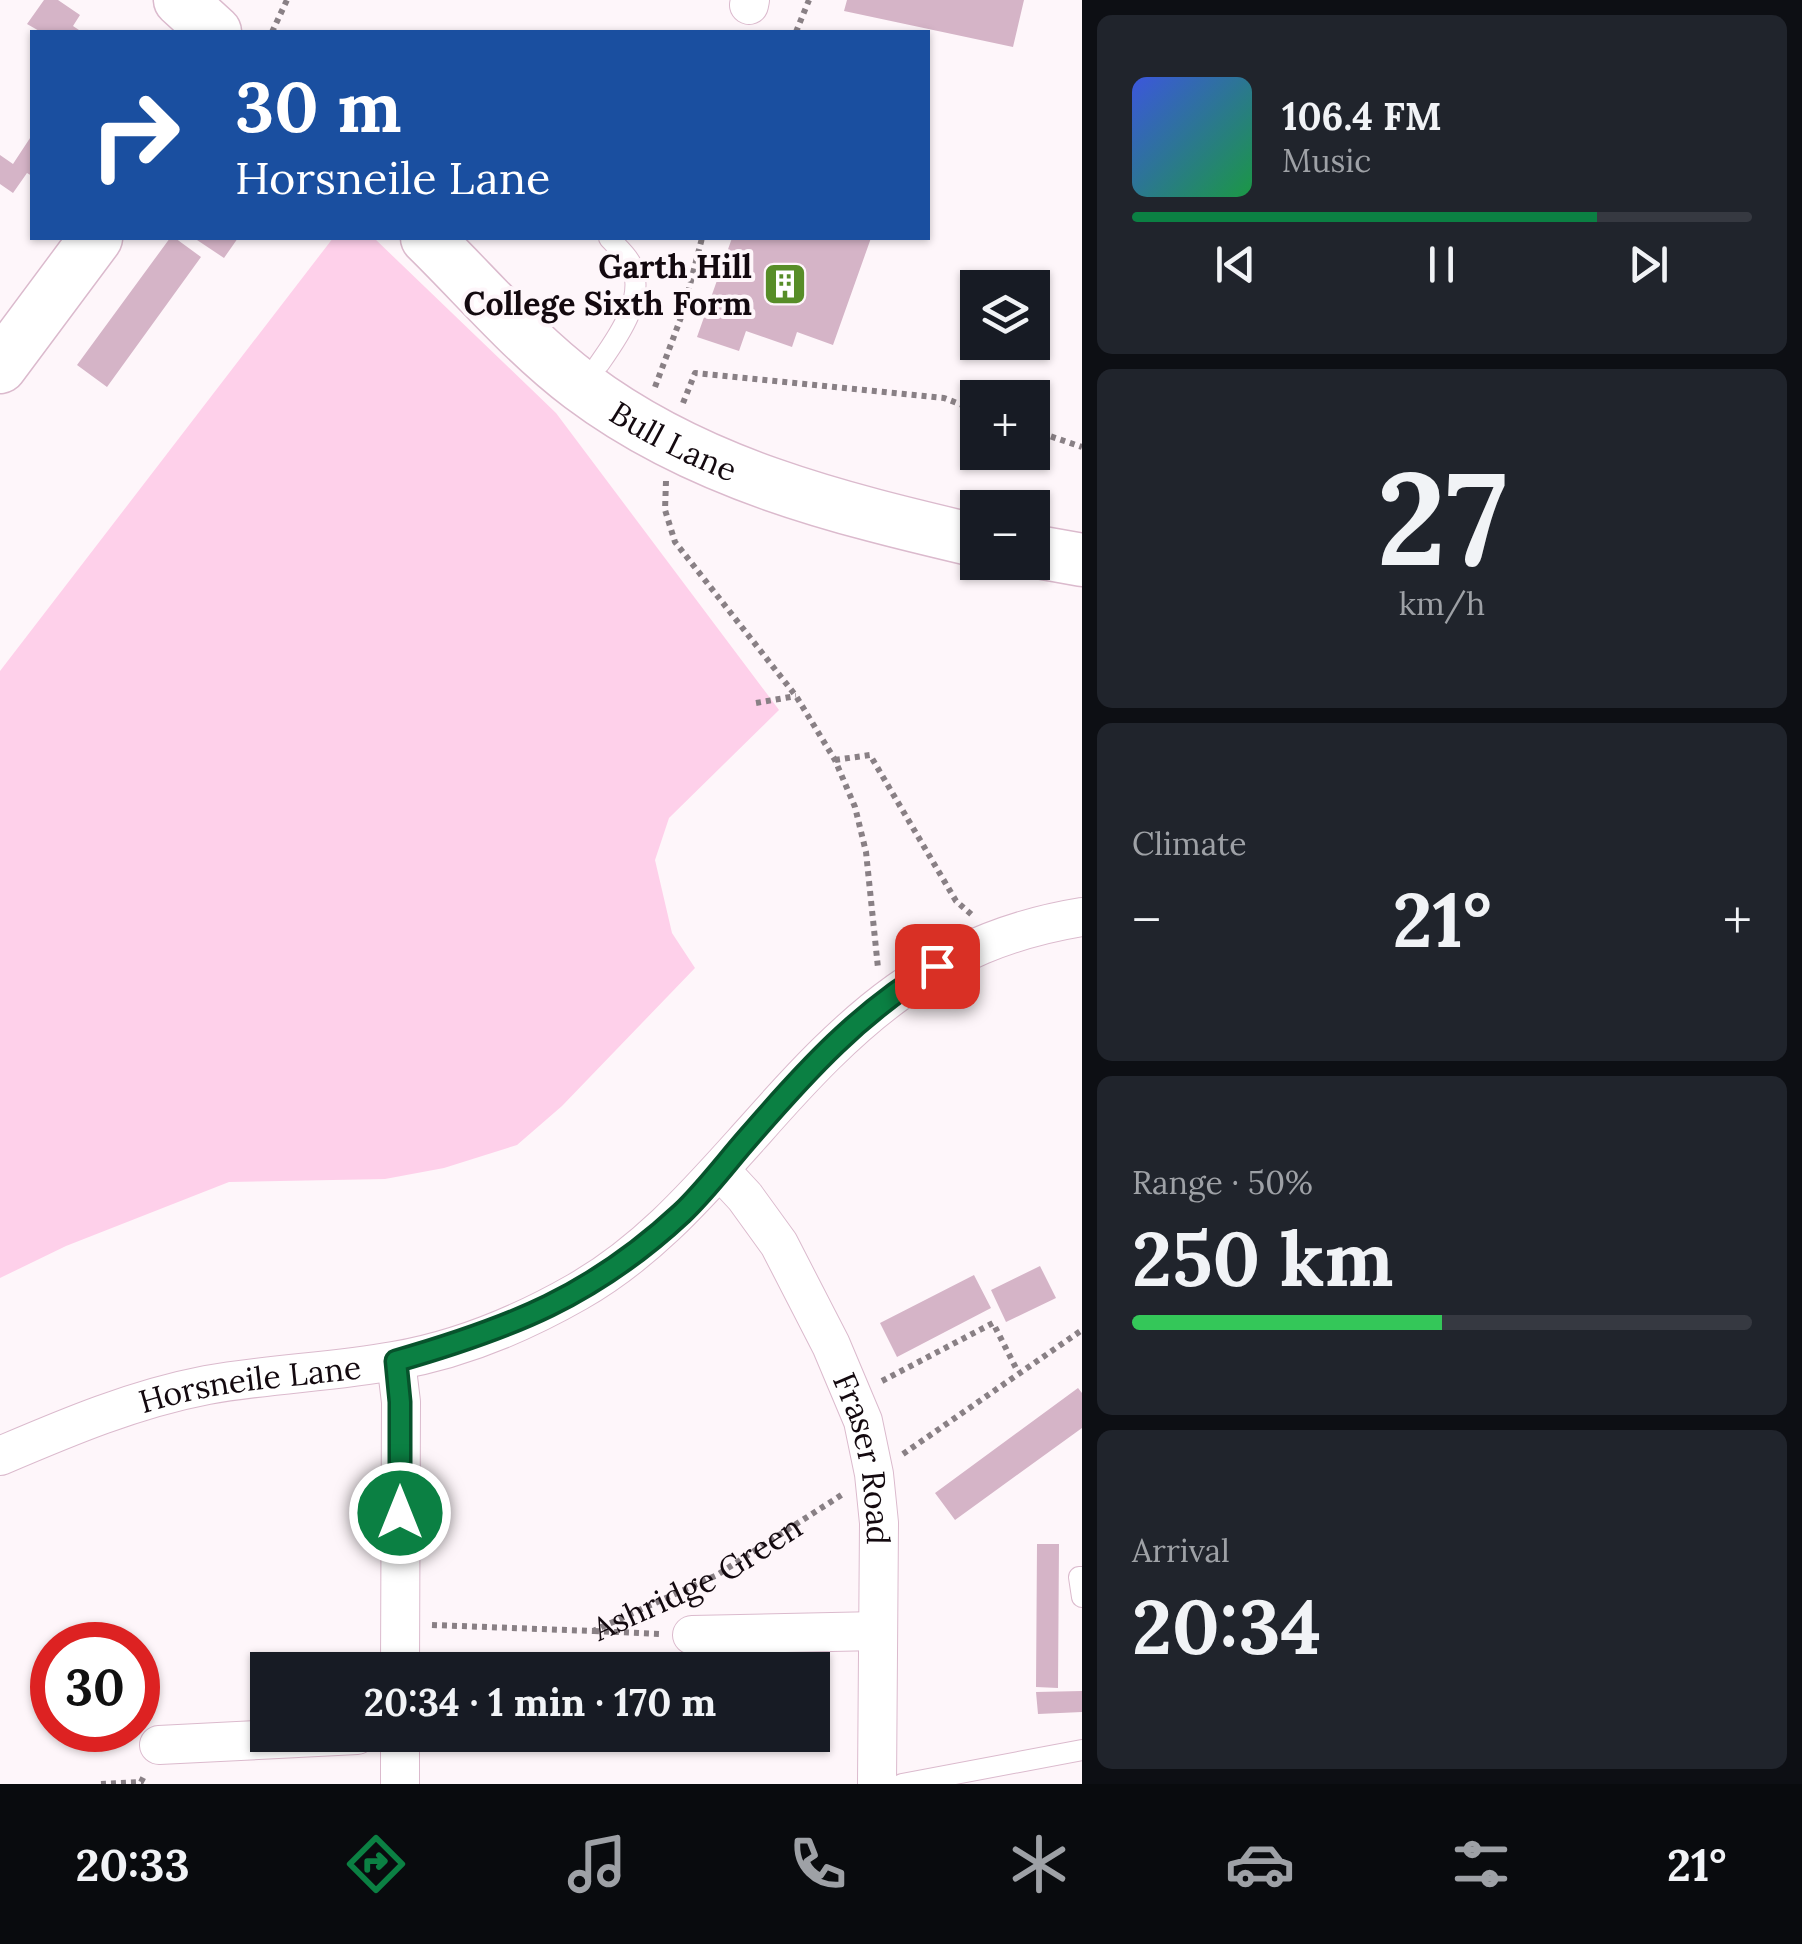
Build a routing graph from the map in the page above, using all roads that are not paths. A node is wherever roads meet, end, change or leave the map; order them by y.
1 (95, 240) edge
2 (429, 240) edge
3 (611, 240) edge
4 (599, 364) dead end
5 (0, 367) edge
6 (960, 536) edge
7 (1050, 554) edge
8 (1082, 560) edge
9 (1082, 917) edge
10 (720, 1170) junction
11 (396, 1361) junction
12 (0, 1456) edge
13 (1082, 1577) edge
14 (1082, 1597) edge
15 (878, 1631) junction
16 (692, 1636) road end
17 (400, 1652) edge
18 (250, 1740) edge
19 (160, 1745) edge
20 (1082, 1750) edge
21 (400, 1752) edge
22 (400, 1784) edge
23 (877, 1784) edge
24 (902, 1784) edge

1 - 5 street
2 - 6 street, Bull Lane
3 - 4 lane
7 - 8 street
9 - 10 street, Horsneile Lane
10 - 11 street, Horsneile Lane
10 - 15 street, Fraser Road
11 - 12 street, Horsneile Lane
11 - 17 street
13 - 14 lane
15 - 16 street, Ashridge Green
15 - 23 street, Fraser Road
18 - 19 street
20 - 24 lane
21 - 22 street

